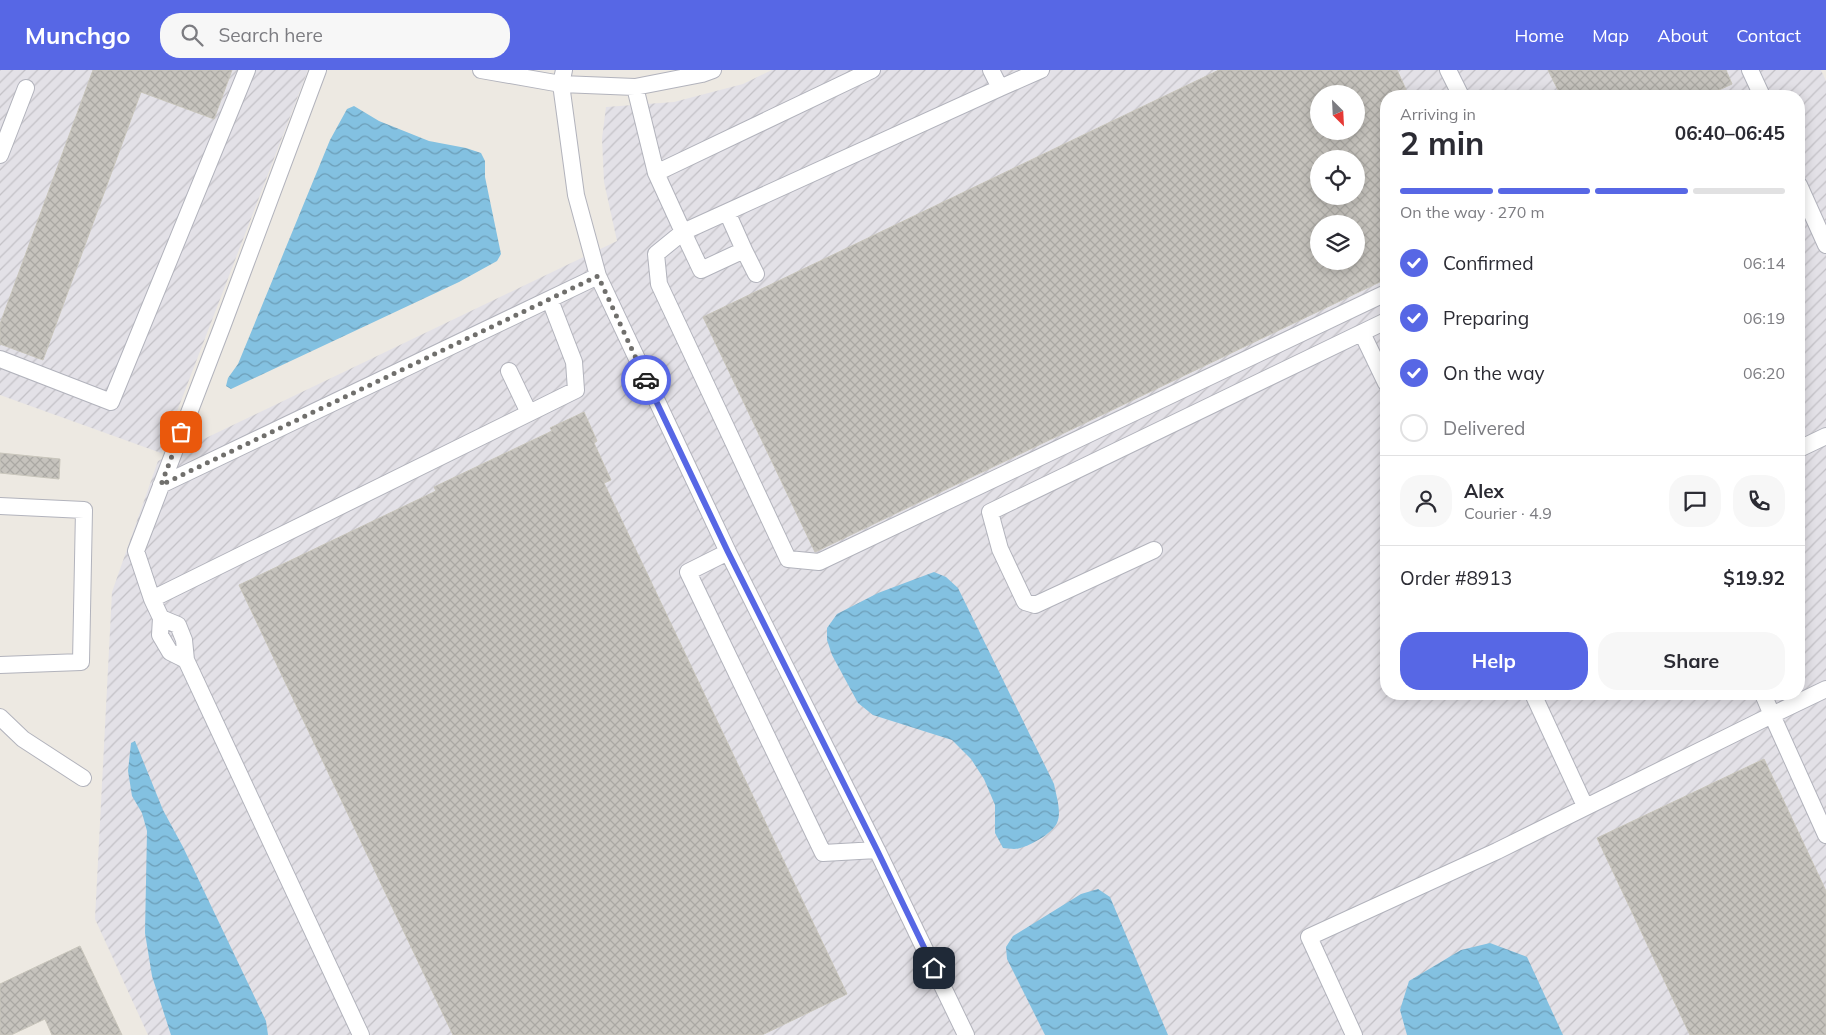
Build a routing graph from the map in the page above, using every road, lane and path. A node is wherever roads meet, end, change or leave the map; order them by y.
1 (247, 70) edge
2 (318, 70) edge
3 (481, 70) edge
4 (713, 70) edge
5 (872, 70) edge
6 (991, 70) edge
7 (1041, 70) edge
8 (1448, 70) edge
9 (1750, 70) edge
10 (562, 77) edge
11 (635, 87) junction
12 (26, 88) dead end
13 (1000, 88) junction
14 (1458, 90) edge
15 (1759, 90) edge
16 (0, 155) edge
17 (656, 173) junction
18 (1805, 198) edge
19 (727, 212) junction
20 (683, 232) junction
21 (1826, 245) edge
22 (744, 250) junction
23 (756, 274) dead end
24 (598, 276) junction
25 (1380, 297) edge
26 (550, 300) junction
27 (1380, 324) edge
28 (1362, 333) junction
29 (0, 360) edge
30 (1380, 370) edge
31 (509, 372) dead end
32 (529, 413) junction
33 (1826, 436) edge
34 (1805, 446) edge
35 (161, 485) junction
36 (0, 506) edge
37 (1154, 550) dead end
38 (728, 552) junction
39 (152, 599) junction
40 (0, 664) edge
41 (1826, 689) edge
42 (1805, 699) edge
43 (1536, 700) edge
44 (1766, 700) edge
45 (1803, 700) edge
46 (1772, 715) junction
47 (0, 716) edge
48 (83, 778) dead end
49 (1585, 806) junction
50 (1826, 835) edge
51 (877, 850) junction
52 (359, 1034) edge
53 (966, 1035) edge
54 (1354, 1035) edge

1 - 29 street
2 - 35 street
3 - 10 street
4 - 11 street
5 - 17 street
6 - 13 street
7 - 13 street
8 - 14 street
9 - 15 street
10 - 11 street
10 - 24 street
11 - 17 street
12 - 16 street
13 - 19 street
17 - 20 street
18 - 21 street
19 - 20 street
19 - 22 street
20 - 22 street
20 - 25 street
22 - 23 street
24 - 26 street
24 - 38 street
26 - 32 street
26 - 35 street
27 - 28 street
28 - 30 street
28 - 37 street
31 - 32 street
32 - 39 street
33 - 34 street
35 - 39 street
36 - 40 street
38 - 51 street
38 - 51 street
39 - 52 street
41 - 42 street
43 - 49 street
44 - 46 street
45 - 46 street
46 - 49 street
46 - 50 street
47 - 48 street
49 - 54 street
51 - 53 street

